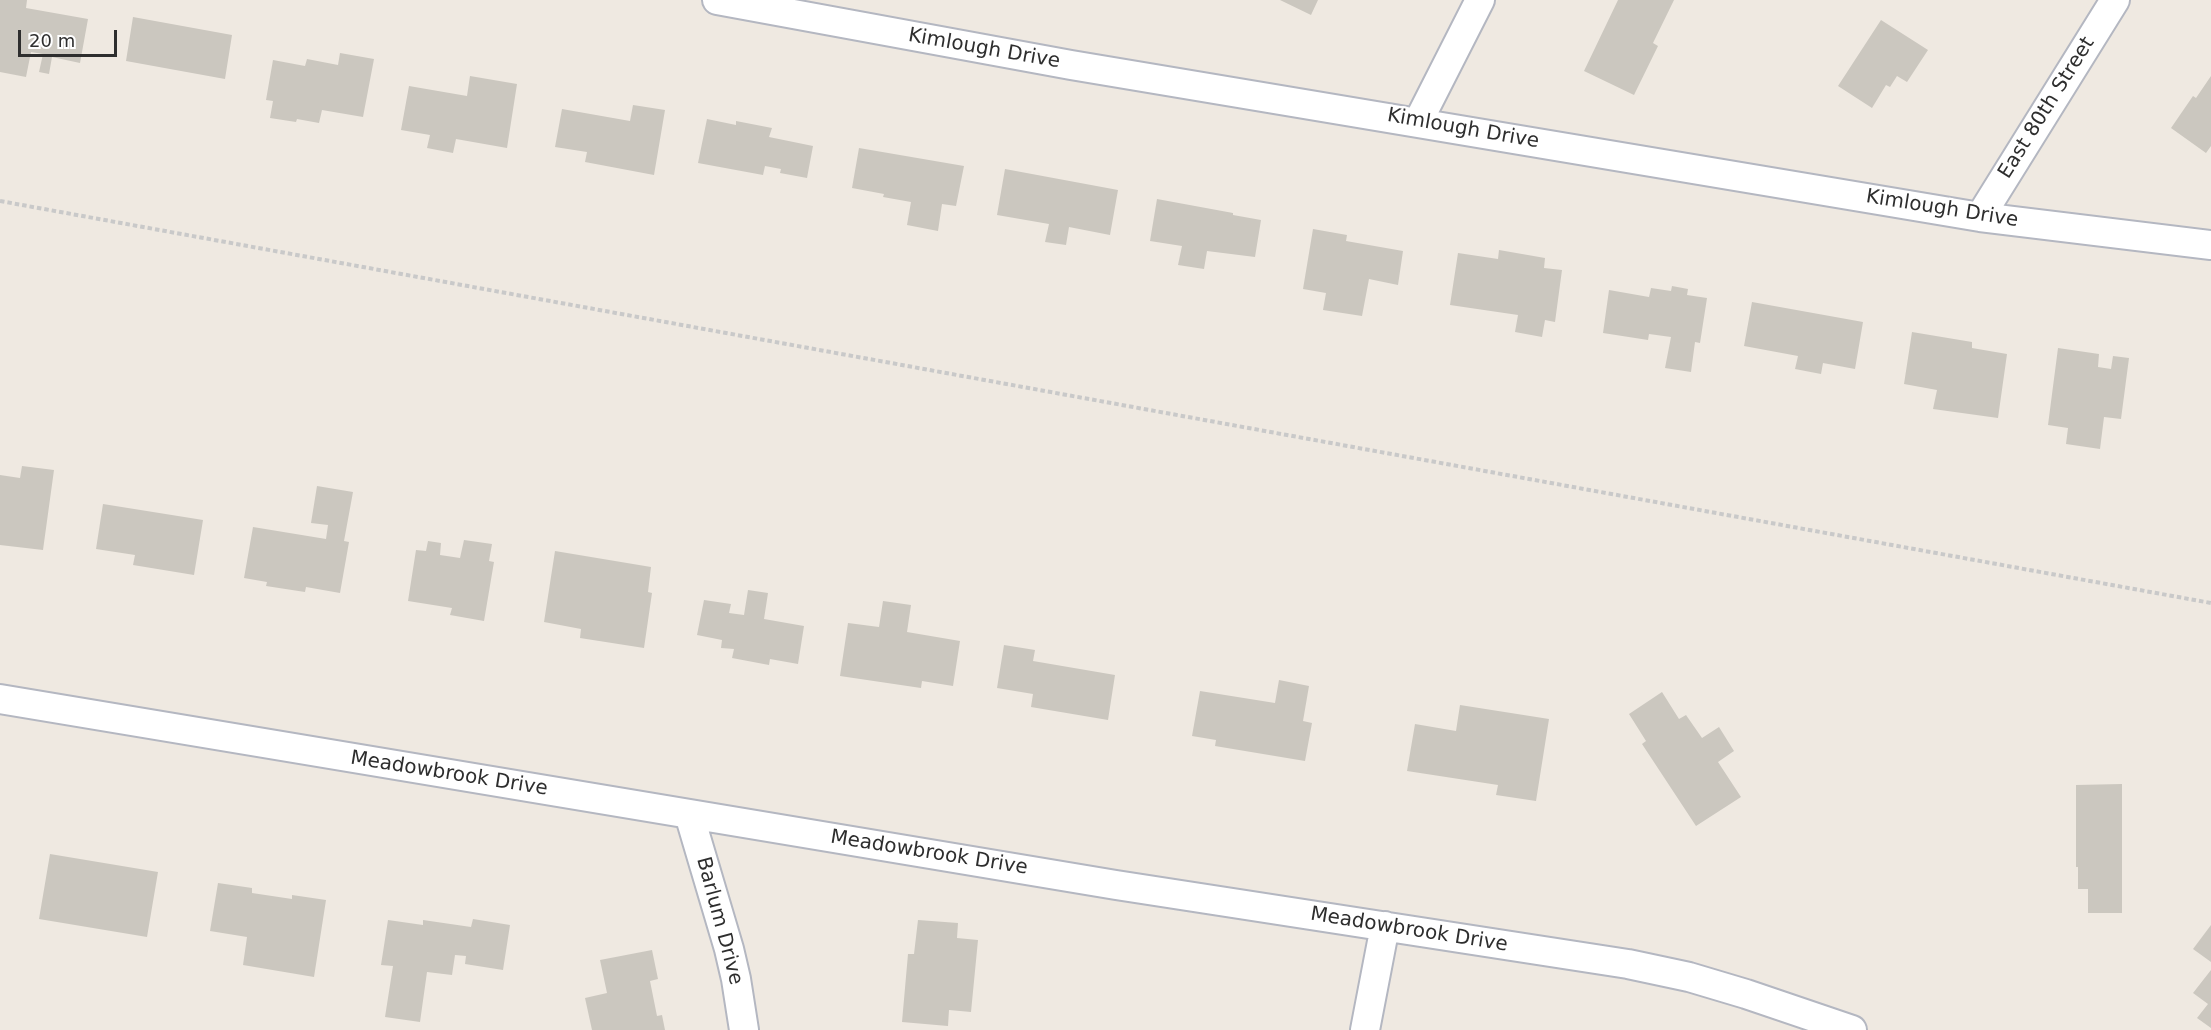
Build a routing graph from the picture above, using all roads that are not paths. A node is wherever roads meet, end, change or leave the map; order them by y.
1 (717, 0) edge
2 (1480, 0) edge
3 (2115, 0) edge
4 (757, 4) edge
5 (1418, 122) junction
6 (1980, 217) junction
7 (2211, 245) edge
8 (0, 699) edge
9 (689, 814) junction
10 (1385, 926) junction
11 (744, 1030) edge
12 (1365, 1030) edge
13 (1852, 1030) edge

1 - 4 street, Kimlough Drive
2 - 5 street
3 - 6 street, East 80th Street
4 - 5 street, Kimlough Drive
5 - 6 street, Kimlough Drive
6 - 7 street, Kimlough Drive
8 - 9 street, Meadowbrook Drive
9 - 10 street, Meadowbrook Drive
9 - 11 street, Barlum Drive
10 - 12 street
10 - 13 street, Meadowbrook Drive

